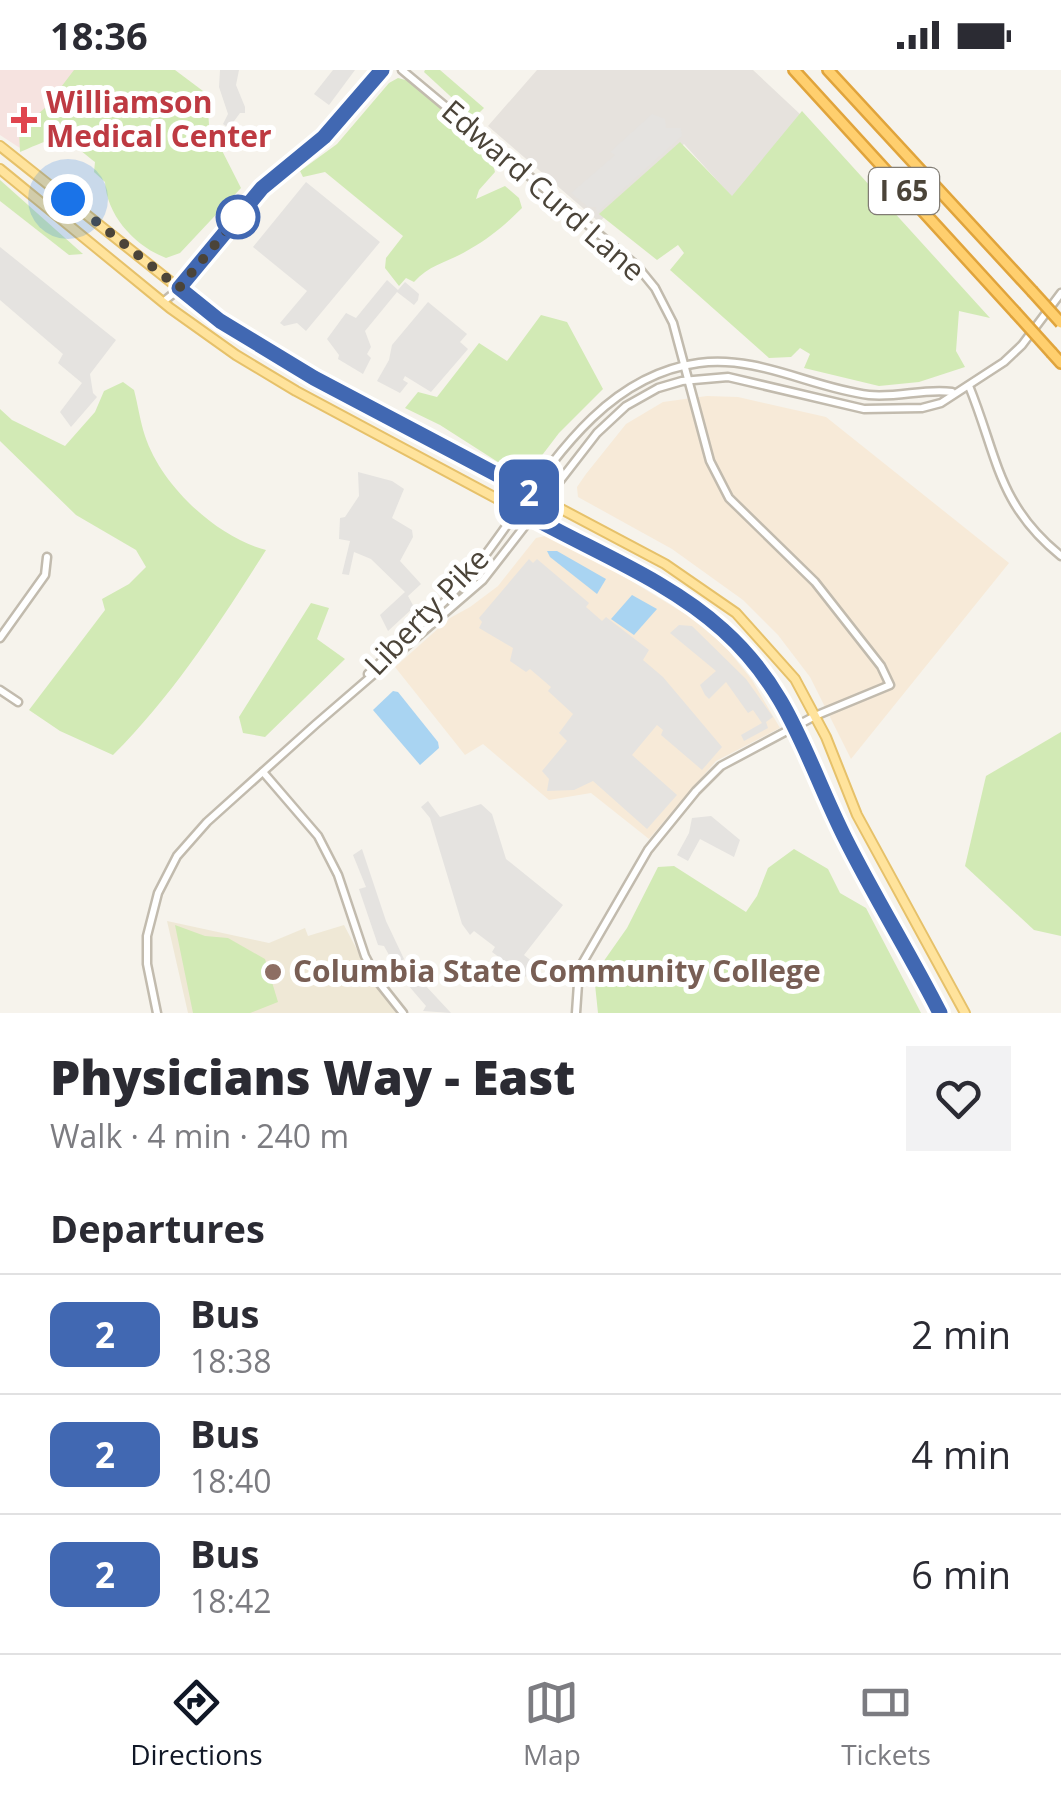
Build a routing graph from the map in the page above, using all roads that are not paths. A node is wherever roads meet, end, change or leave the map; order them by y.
1 (382, 70) edge
2 (402, 70) edge
3 (794, 70) edge
4 (828, 70) edge
5 (0, 146) edge
6 (0, 168) edge
7 (179, 288) junction
8 (1061, 293) edge
9 (167, 305) junction
10 (1061, 323) edge
11 (1061, 363) edge
12 (684, 365) junction
13 (796, 377) junction
14 (687, 380) junction
15 (969, 386) junction
16 (792, 391) junction
17 (954, 392) junction
18 (532, 493) junction
19 (545, 500) junction
20 (518, 510) junction
21 (532, 517) junction
22 (1061, 556) edge
23 (46, 557) dead end
24 (0, 638) edge
25 (0, 690) edge
26 (18, 702) dead end
27 (816, 716) junction
28 (316, 724) junction
29 (797, 728) junction
30 (263, 772) junction
31 (157, 1013) edge
32 (403, 1013) edge
33 (576, 1013) edge
34 (940, 1013) edge
35 (966, 1013) edge

1 - 7 street
2 - 12 street, Edward Curd Lane
3 - 11 highway, I 65, bridge
4 - 10 highway, I 65, bridge
5 - 7 main road
6 - 9 main road
7 - 9 street
7 - 18 main road
8 - 15 street, Liberty Pike
9 - 20 main road
12 - 13 street, Liberty Pike
12 - 14 street, Edward Curd Lane
12 - 18 street, Liberty Pike
13 - 16 street
13 - 17 street, Liberty Pike
14 - 16 street, Liberty Pike
14 - 19 street, Liberty Pike
14 - 27 street, Edward Curd Lane
15 - 17 street, Liberty Pike
15 - 22 street
16 - 17 street, Liberty Pike
18 - 19 main road
18 - 20 street, Liberty Pike
19 - 21 street, Liberty Pike
19 - 27 main road
20 - 21 main road
20 - 28 street, Liberty Pike
21 - 28 street, Liberty Pike
21 - 29 main road
23 - 24 street
25 - 26 street
27 - 29 street
27 - 35 main road
28 - 30 street, Liberty Pike
29 - 33 street
29 - 34 main road
30 - 31 street, Liberty Pike
30 - 32 street

